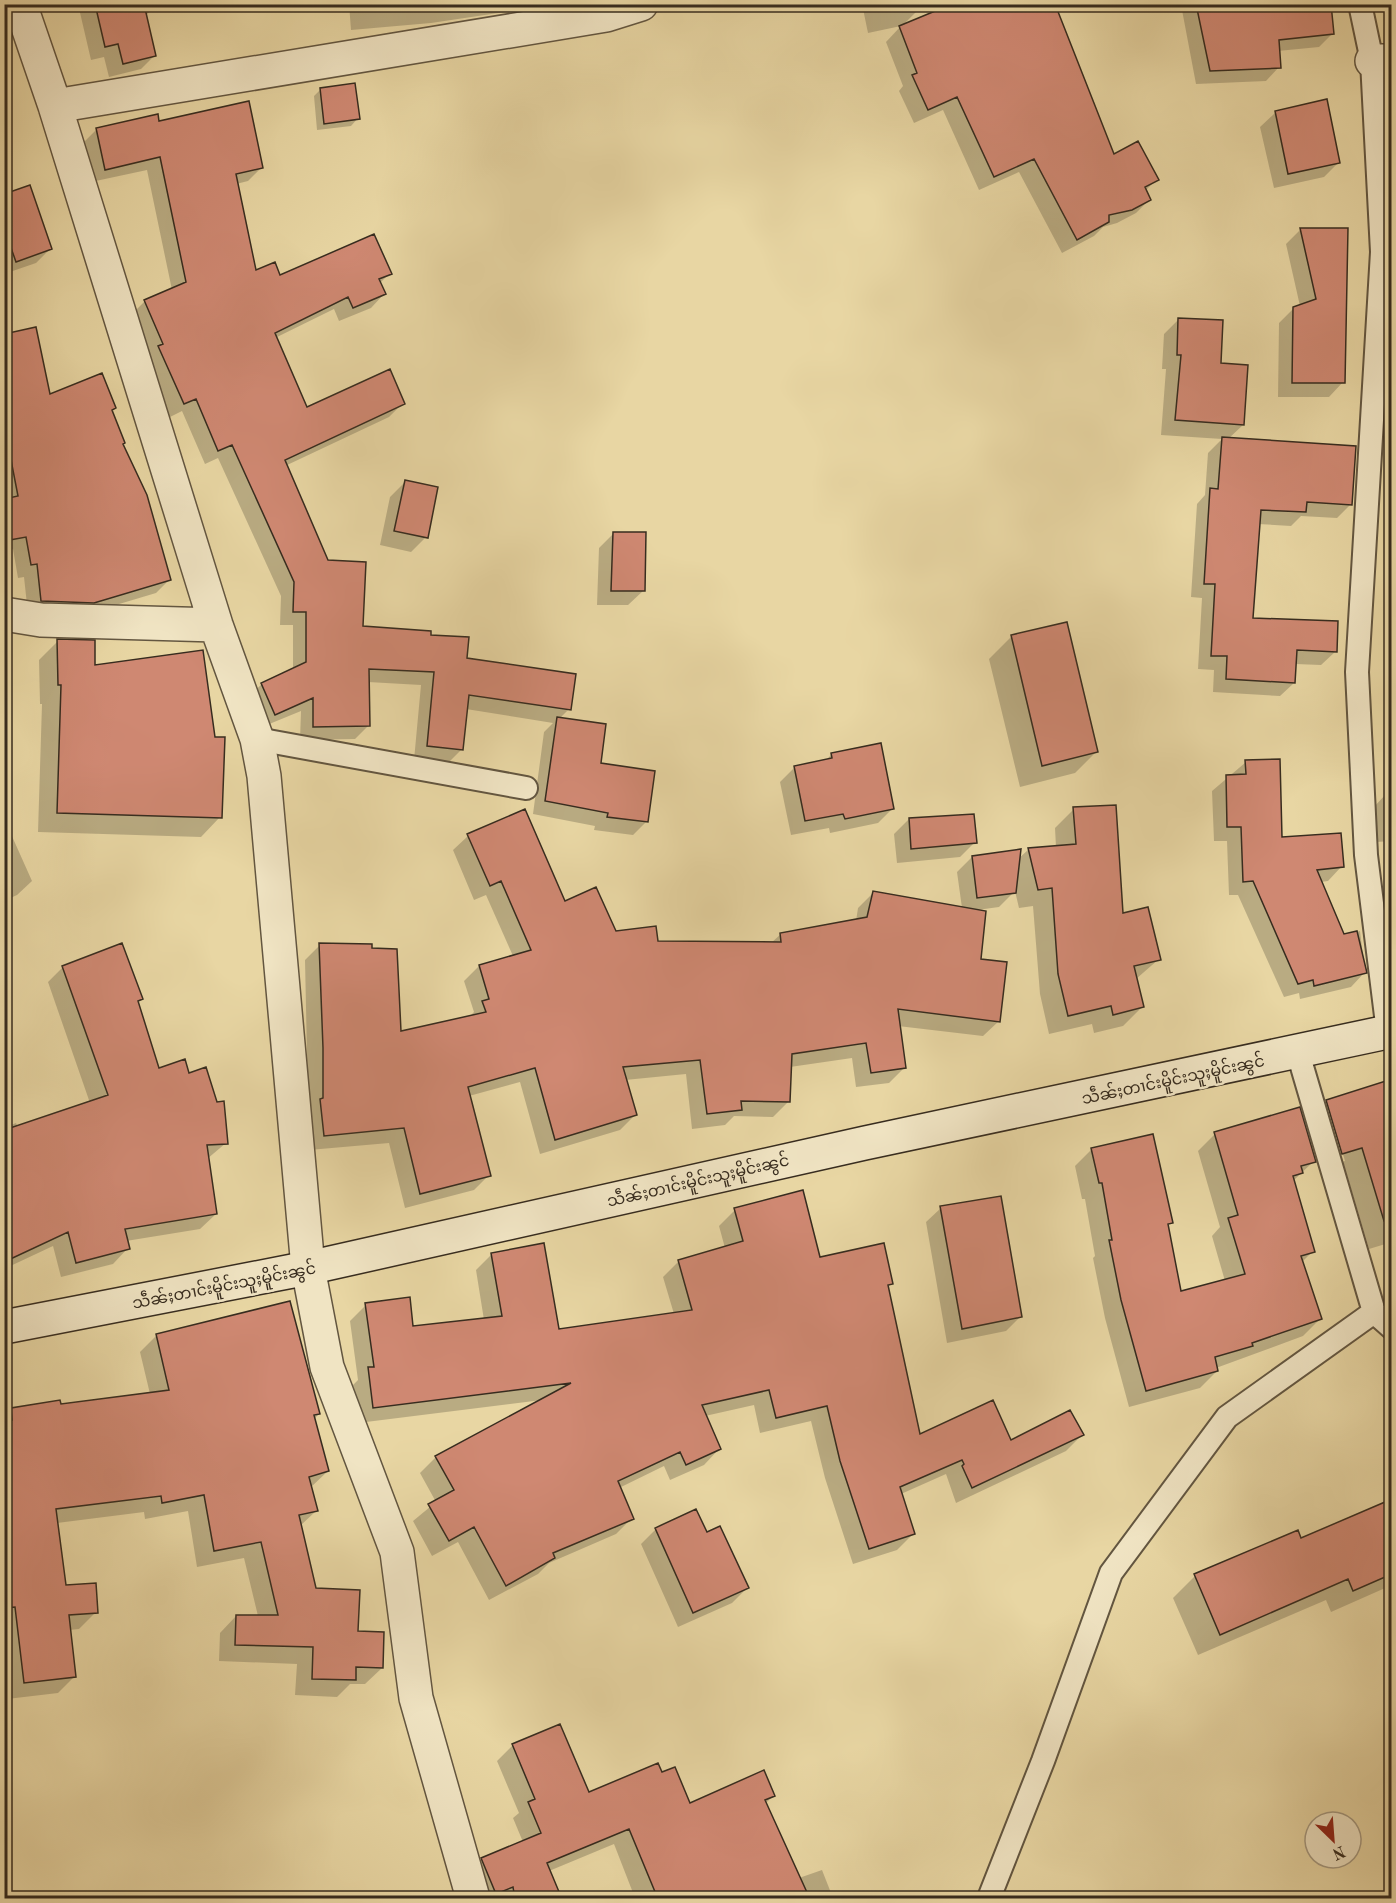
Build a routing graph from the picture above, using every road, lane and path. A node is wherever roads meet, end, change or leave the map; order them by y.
1 (20, 4) edge
2 (641, 4) edge
3 (1360, 4) edge
4 (604, 10) edge
5 (1382, 61) edge
6 (55, 106) junction
7 (4, 615) edge
8 (216, 625) junction
9 (257, 739) junction
10 (526, 788) dead end
11 (1390, 1032) edge
12 (1298, 1053) junction
13 (308, 1268) junction
14 (1374, 1312) junction
15 (4, 1327) edge
16 (1392, 1328) edge
17 (473, 1899) edge
18 (989, 1899) edge

1 - 6 street
2 - 4 street
3 - 5 lane
4 - 6 street
5 - 11 lane
6 - 8 street
7 - 8 street
8 - 9 street
9 - 10 lane
9 - 13 street
11 - 12 street, သဵၼ်ႈတၢင်းမိူင်းသူႈမိူင်းၼွင်
12 - 13 street, သဵၼ်ႈတၢင်းမိူင်းသူႈမိူင်းၼွင်
12 - 14 lane
13 - 15 street, သဵၼ်ႈတၢင်းမိူင်းသူႈမိူင်းၼွင်
13 - 17 street
14 - 16 lane
14 - 18 lane

